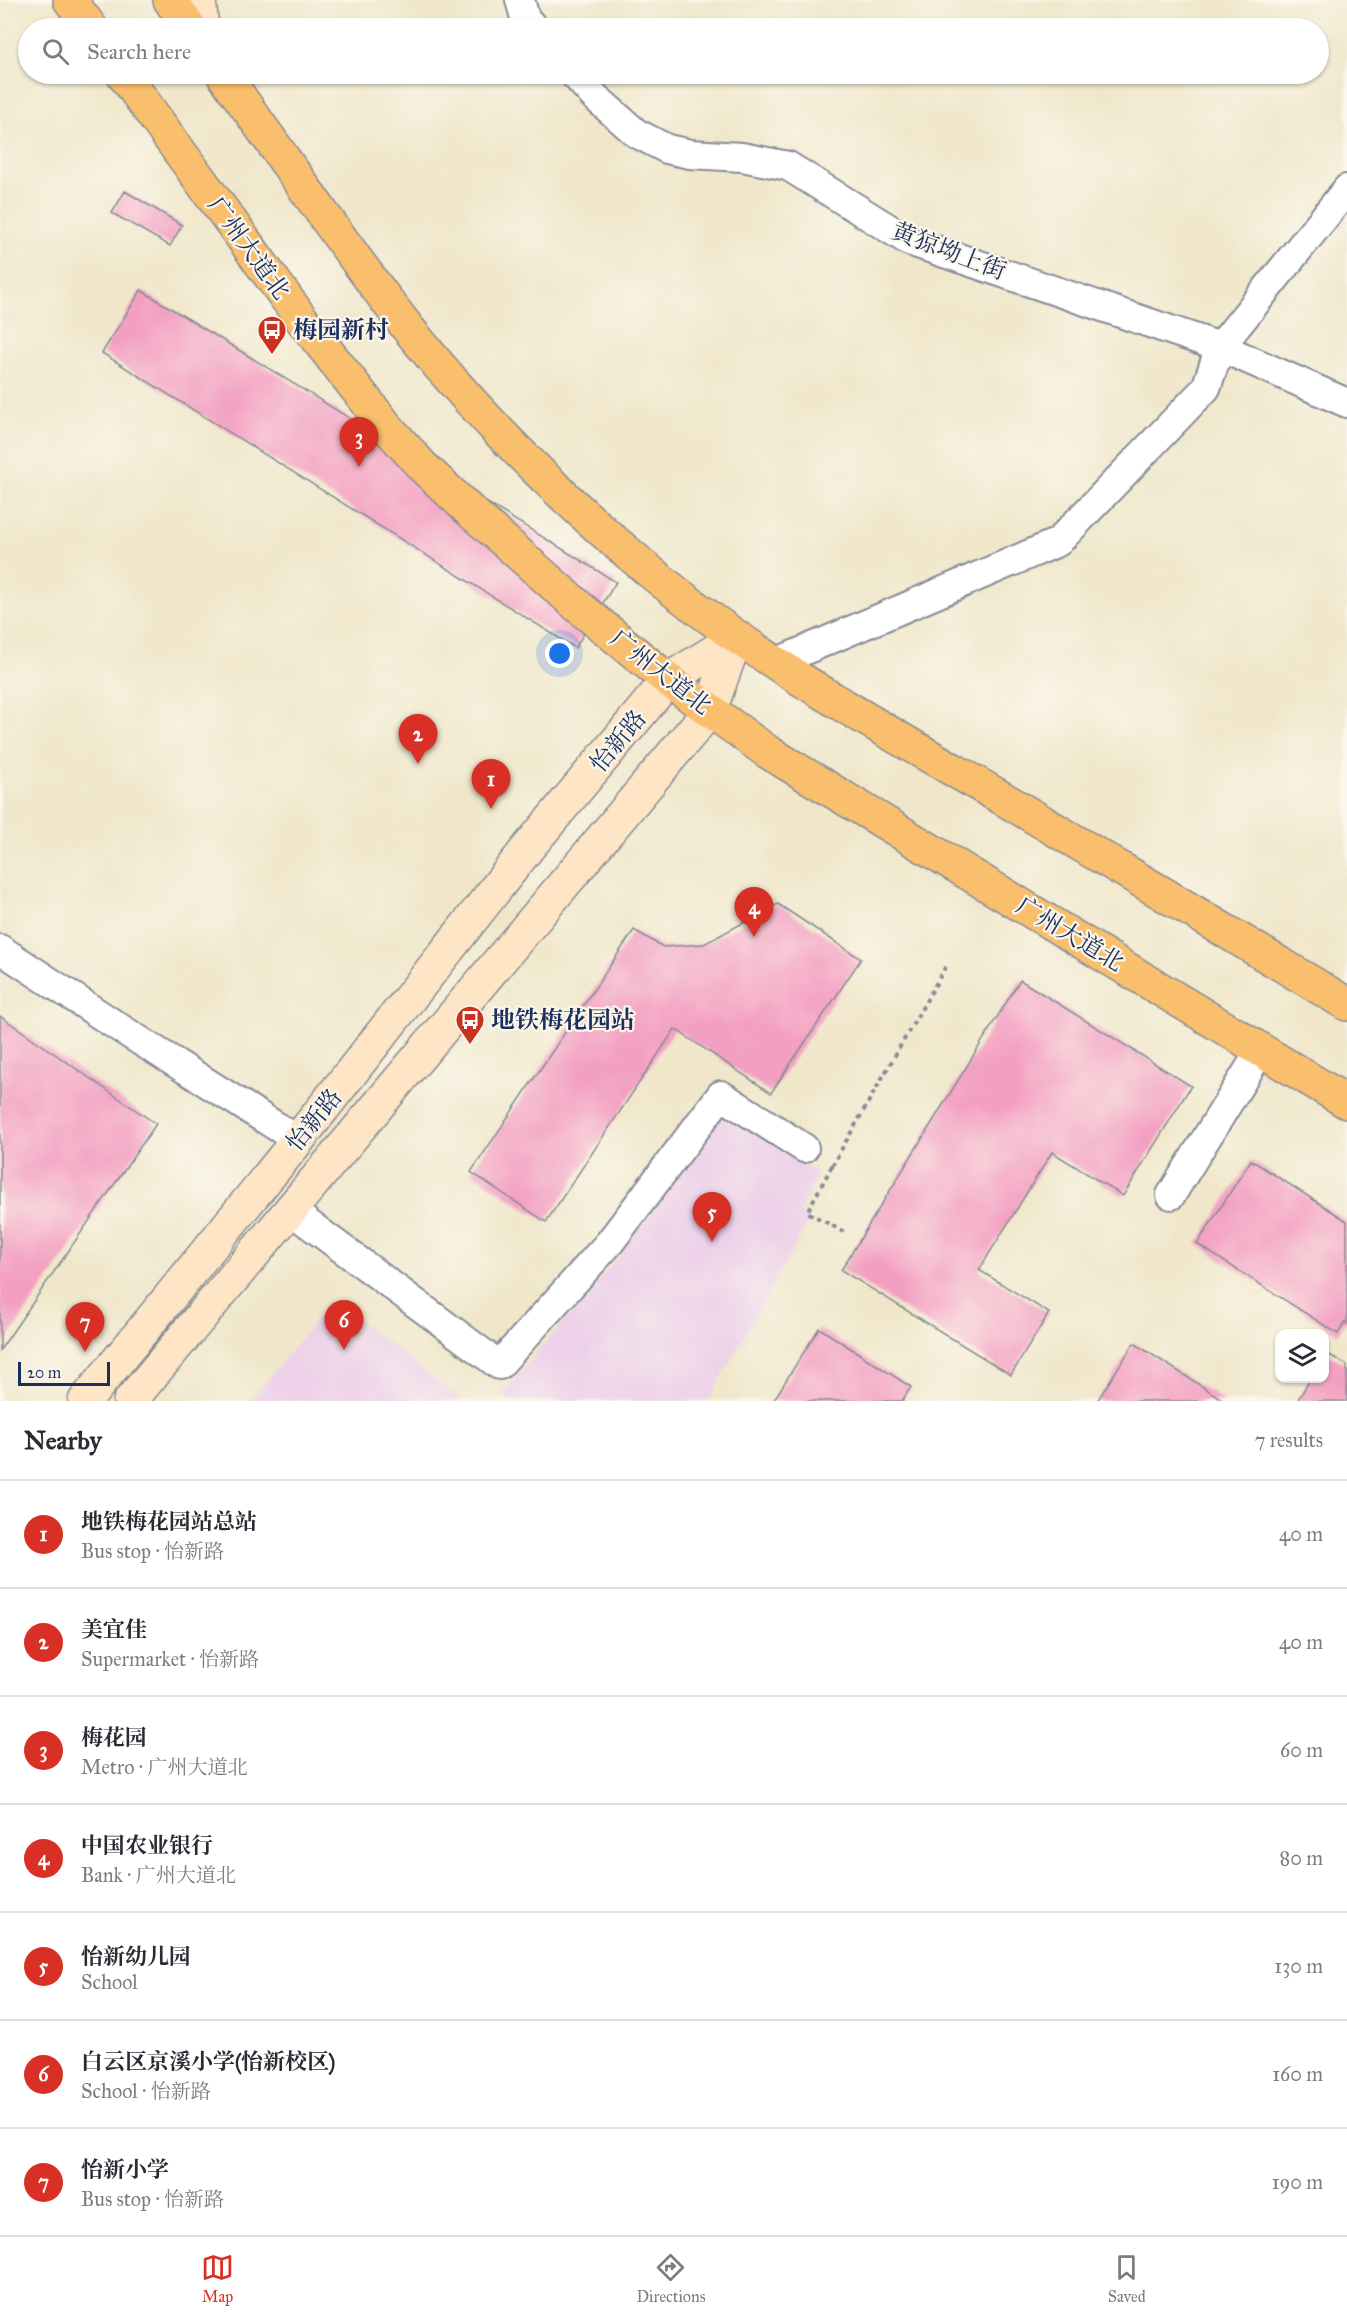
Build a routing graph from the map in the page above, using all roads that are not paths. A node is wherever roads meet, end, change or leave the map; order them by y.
1 (70, 0) edge
2 (170, 0) edge
3 (199, 0) edge
4 (520, 0) edge
5 (84, 18) edge
6 (183, 18) edge
7 (201, 18) edge
8 (525, 18) edge
9 (130, 84) edge
10 (230, 84) edge
11 (583, 84) edge
12 (1347, 189) edge
13 (1220, 347) junction
14 (1347, 403) edge
15 (736, 638) junction
16 (775, 663) junction
17 (668, 680) junction
18 (710, 710) junction
19 (0, 949) edge
20 (1347, 1004) edge
21 (1261, 1050) junction
22 (1347, 1102) edge
23 (298, 1140) junction
24 (804, 1148) road end
25 (1171, 1195) dead end
26 (290, 1210) junction
27 (85, 1401) edge
28 (130, 1401) edge

1 - 5 highway
2 - 6 highway
3 - 7 main road
4 - 8 street
9 - 17 highway, 广州大道北
10 - 15 highway
11 - 13 street, 黄猄坳上街
12 - 13 street
13 - 14 street, 黄猄坳上街
13 - 16 street
15 - 16 highway
15 - 17 main road, 怡新路
15 - 18 main road, 怡新路
16 - 20 highway
17 - 18 highway, 广州大道北
17 - 23 main road, 怡新路
18 - 21 highway, 广州大道北
18 - 26 main road, 怡新路
19 - 23 street
21 - 22 highway, 广州大道北
21 - 25 street
23 - 27 main road, 怡新路
24 - 26 street
26 - 28 main road, 怡新路

